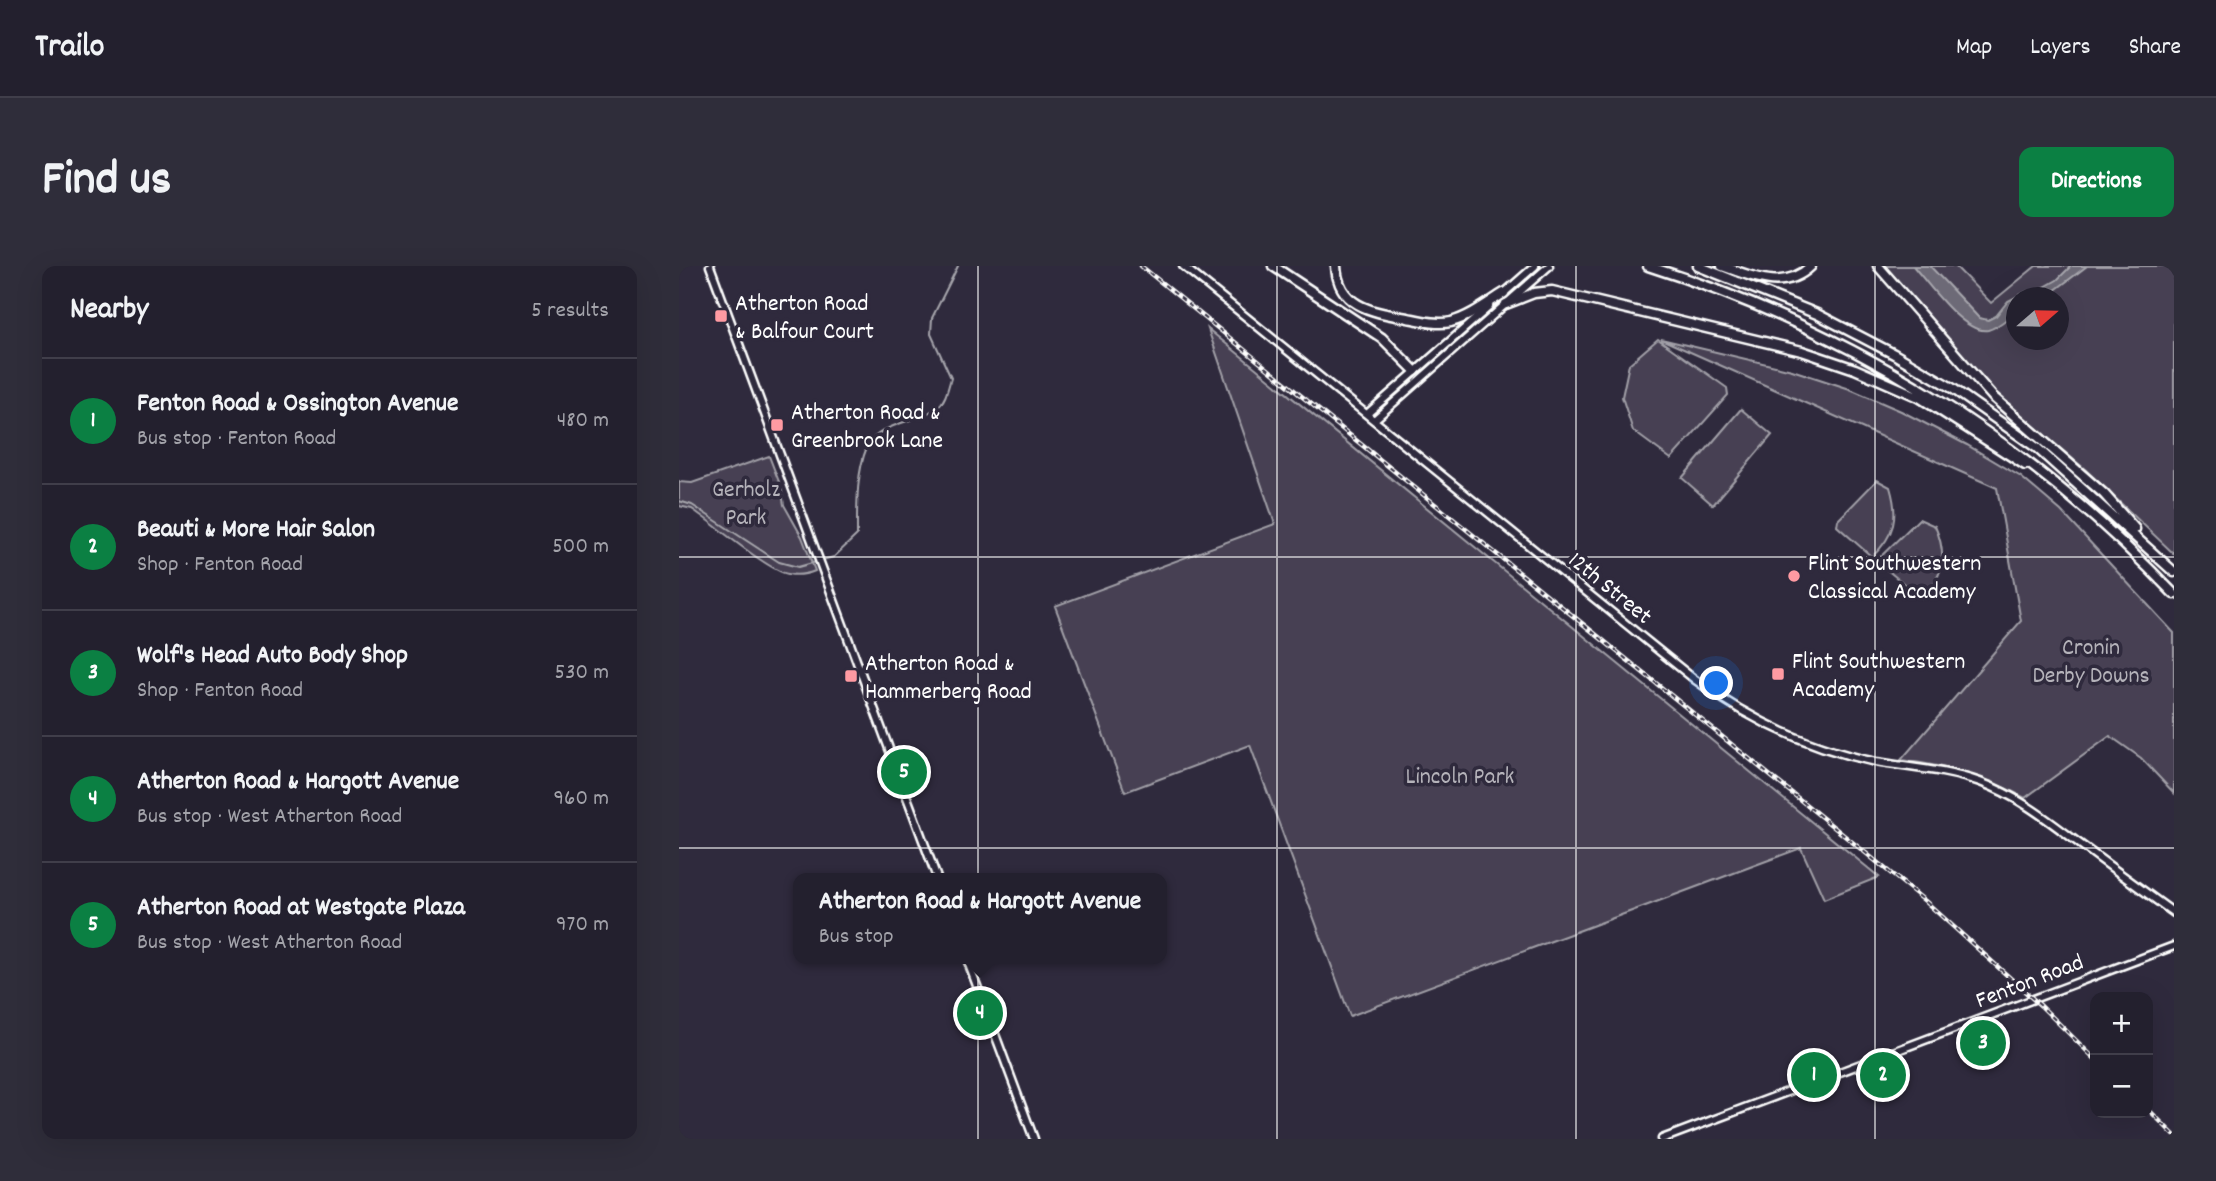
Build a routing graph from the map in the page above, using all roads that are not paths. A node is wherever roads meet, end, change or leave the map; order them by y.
1 (709, 266) edge
2 (1183, 266) edge
3 (1273, 266) edge
4 (1336, 266) edge
5 (1535, 266) edge
6 (1549, 266) edge
7 (1648, 266) edge
8 (1698, 266) edge
9 (1722, 266) edge
10 (1811, 266) edge
11 (1878, 266) edge
12 (1504, 293) junction
13 (1506, 304) junction
14 (1415, 371) junction
15 (1428, 372) junction
16 (1367, 414) junction
17 (1374, 420) junction
18 (2063, 489) junction
19 (2163, 560) junction
20 (2174, 572) edge
21 (2174, 594) edge
22 (935, 873) edge
23 (2174, 913) edge
24 (2174, 946) edge
25 (969, 964) edge
26 (1034, 1139) edge
27 (1662, 1139) edge

1 - 22 street
2 - 16 street, 12th Street
3 - 14 highway
4 - 12 highway
5 - 12 street
6 - 13 street
7 - 18 highway
8 - 19 highway
9 - 10 highway
11 - 19 highway
12 - 14 street
13 - 15 street
13 - 18 highway
14 - 15 street
14 - 16 street
15 - 17 street
16 - 17 street, 12th Street
17 - 23 street, 12th Street
18 - 21 highway
19 - 20 highway
24 - 27 street, Fenton Road
25 - 26 street

